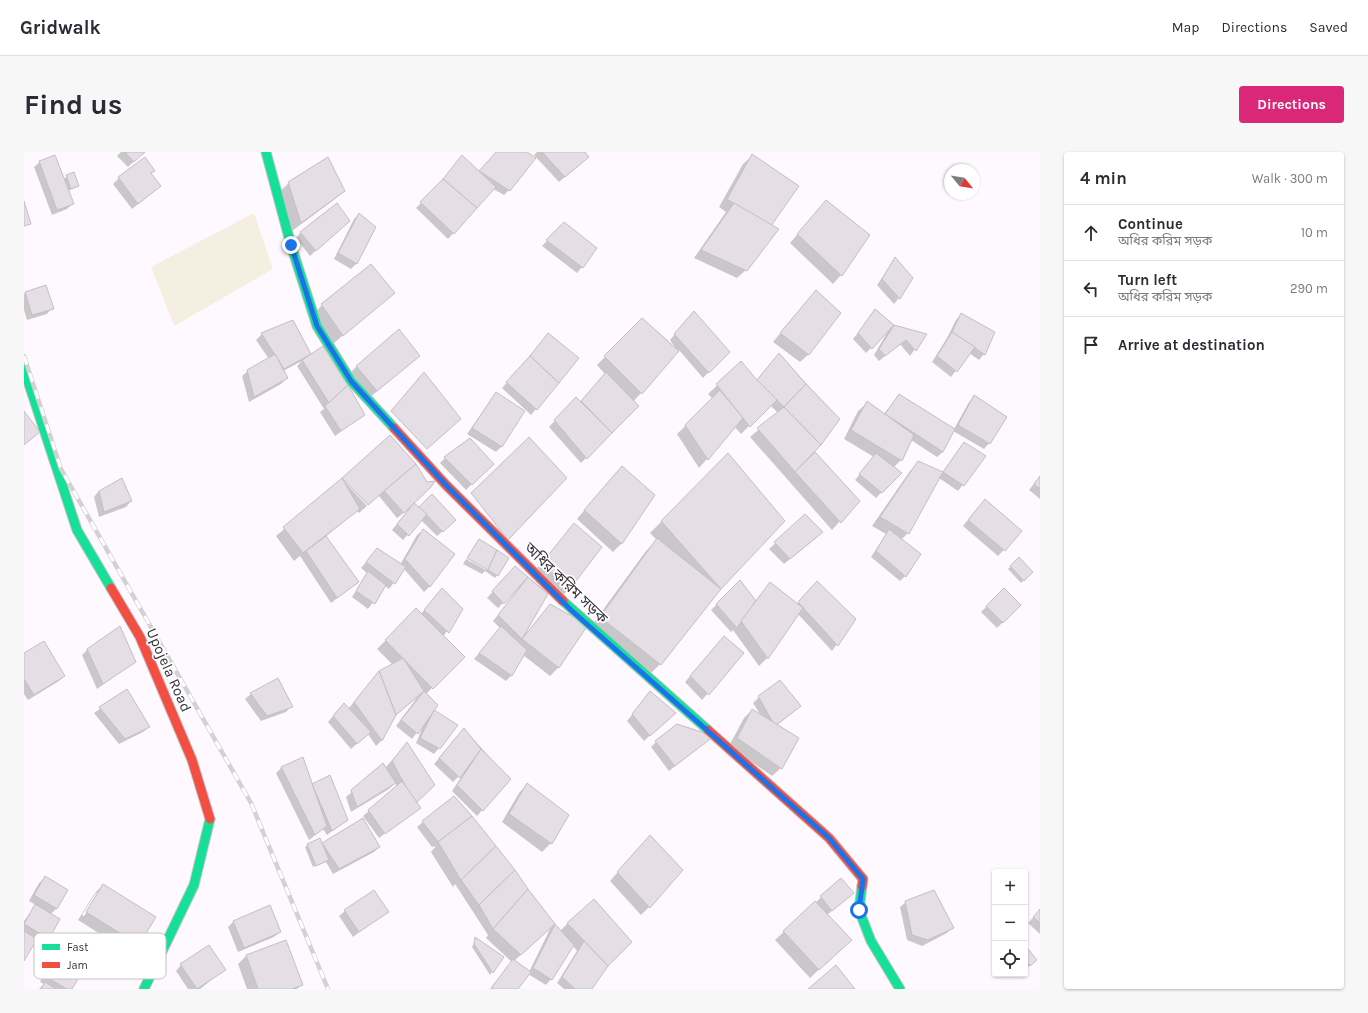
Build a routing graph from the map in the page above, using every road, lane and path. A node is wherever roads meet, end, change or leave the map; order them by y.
1 (266, 152) edge
2 (24, 369) edge
3 (166, 943) edge
4 (149, 979) edge
5 (144, 989) edge
6 (900, 989) edge

1 - 6 main road, অধির করিম সড়ক
2 - 3 main road, Upojela Road
4 - 5 main road, Upojela Road

